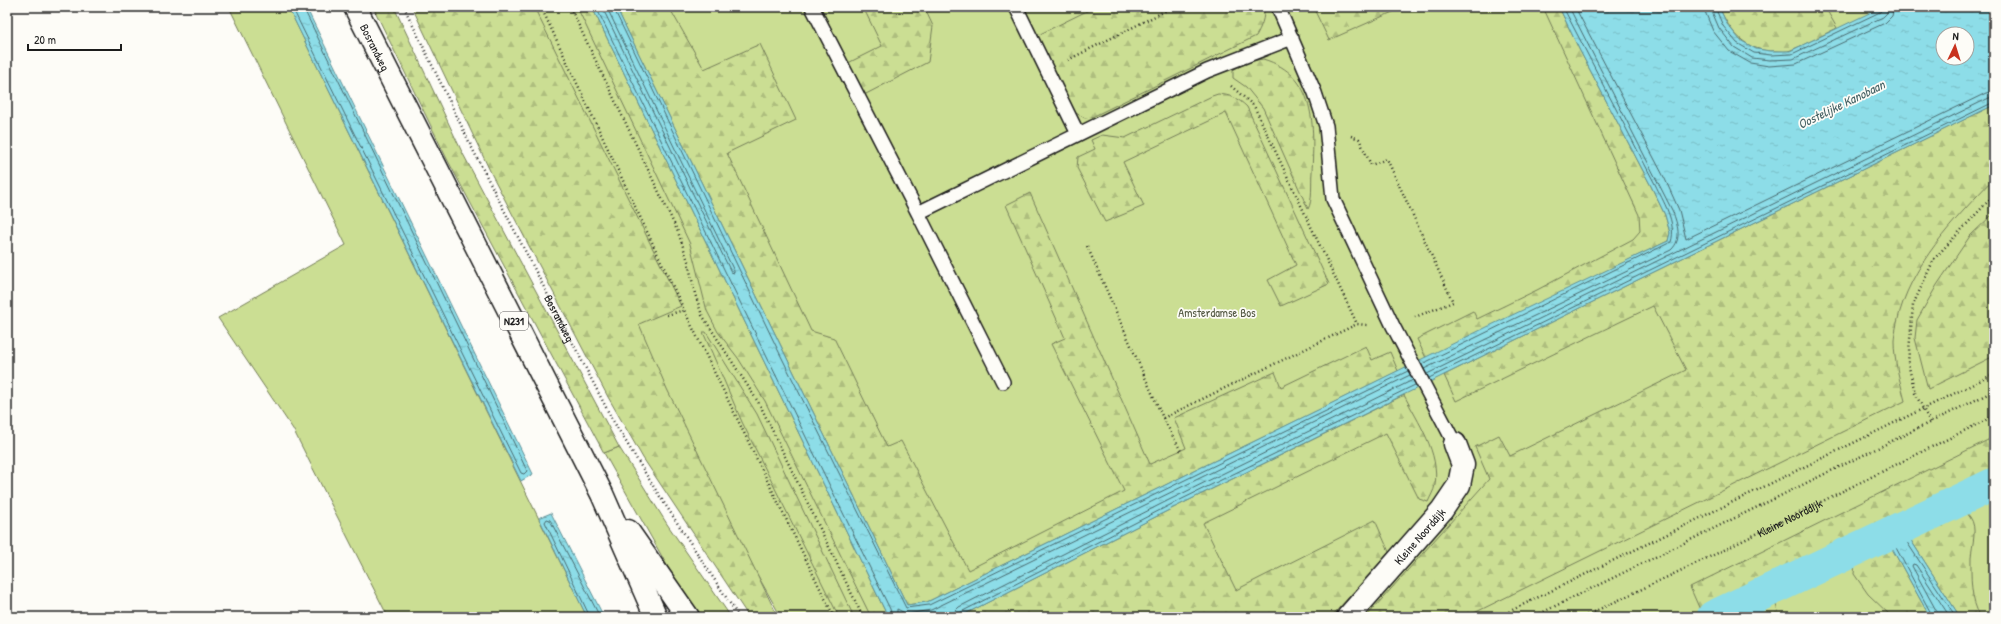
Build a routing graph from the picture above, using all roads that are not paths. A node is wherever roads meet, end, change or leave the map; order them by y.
1 (355, 7) edge
2 (812, 7) edge
3 (1016, 7) edge
4 (1278, 7) edge
5 (1292, 38) junction
6 (1078, 134) junction
7 (918, 213) junction
8 (1003, 382) dead end
9 (1455, 444) joint
10 (602, 494) junction
11 (656, 617) edge
12 (688, 617) edge
13 (1348, 617) edge

1 - 10 main road, Bosrandweg / N231
2 - 7 lane
3 - 6 lane
4 - 5 lane
5 - 6 lane
5 - 9 lane
6 - 7 lane
7 - 8 lane
9 - 13 main road, Kleine Noorddijk
10 - 11 main road, Bosrandweg / N231
10 - 12 main road, Bosrandweg / N231

